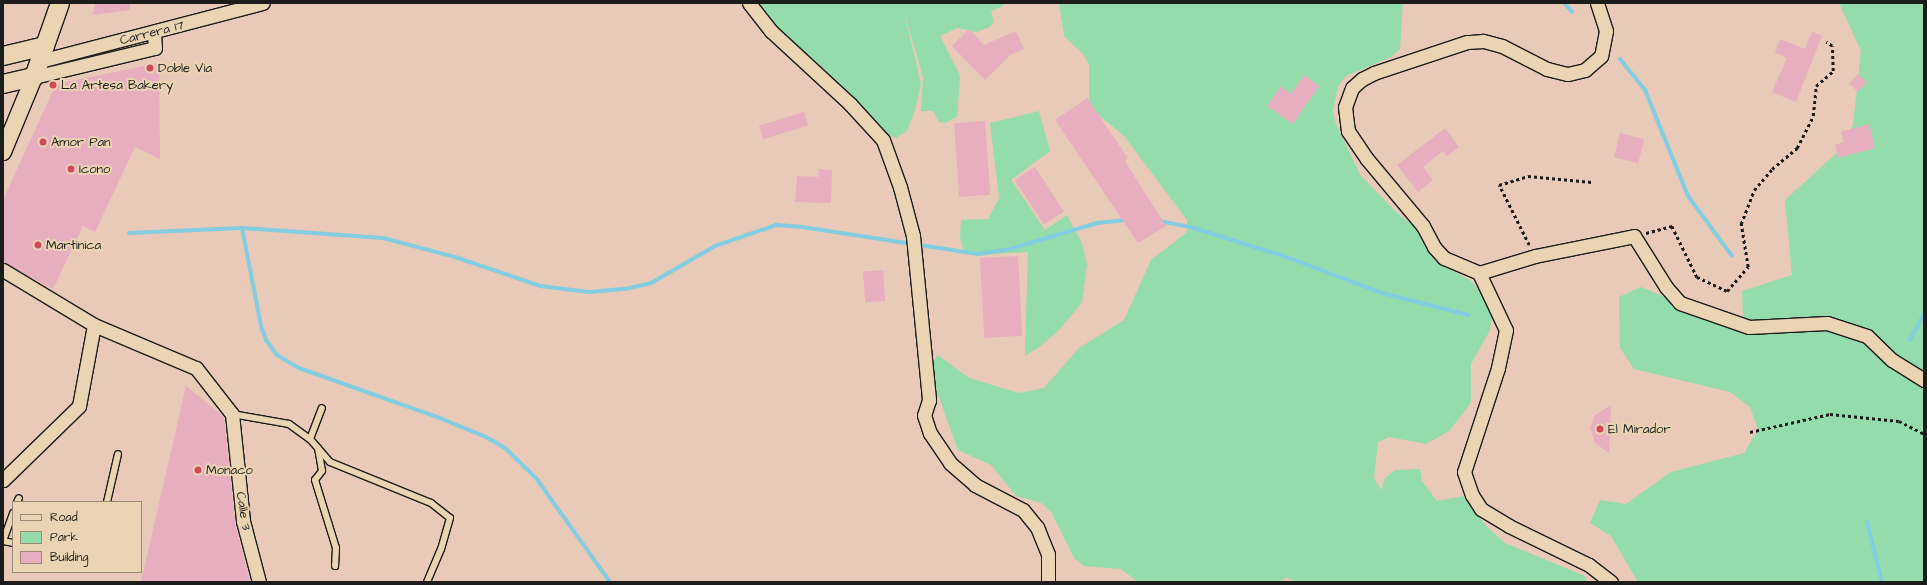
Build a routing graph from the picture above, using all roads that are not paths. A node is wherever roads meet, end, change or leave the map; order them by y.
1 (60, 3) edge
2 (263, 3) edge
3 (749, 3) edge
4 (1597, 3) edge
5 (249, 6) edge
6 (3, 56) edge
7 (39, 61) junction
8 (3, 84) edge
9 (3, 152) edge
10 (3, 270) edge
11 (1479, 273) junction
12 (94, 325) junction
13 (1924, 380) edge
14 (322, 408) dead end
15 (232, 414) junction
16 (310, 439) junction
17 (318, 448) junction
18 (118, 454) dead end
19 (3, 480) edge
20 (106, 501) edge
21 (12, 516) edge
22 (3, 541) edge
23 (335, 566) dead end
24 (259, 582) edge
25 (427, 582) edge
26 (1048, 582) edge
27 (1611, 582) edge

1 - 7 main road
2 - 5 street, Carrera 17
3 - 26 street
4 - 11 street
5 - 7 street, Carrera 17
6 - 7 main road
7 - 8 main road
7 - 9 street
10 - 12 street
11 - 13 street
11 - 27 street
12 - 15 street
12 - 19 street
14 - 16 lane
15 - 16 lane
15 - 24 street, Calle 3
16 - 17 lane
17 - 23 lane
17 - 25 lane
18 - 20 lane
21 - 22 lane

